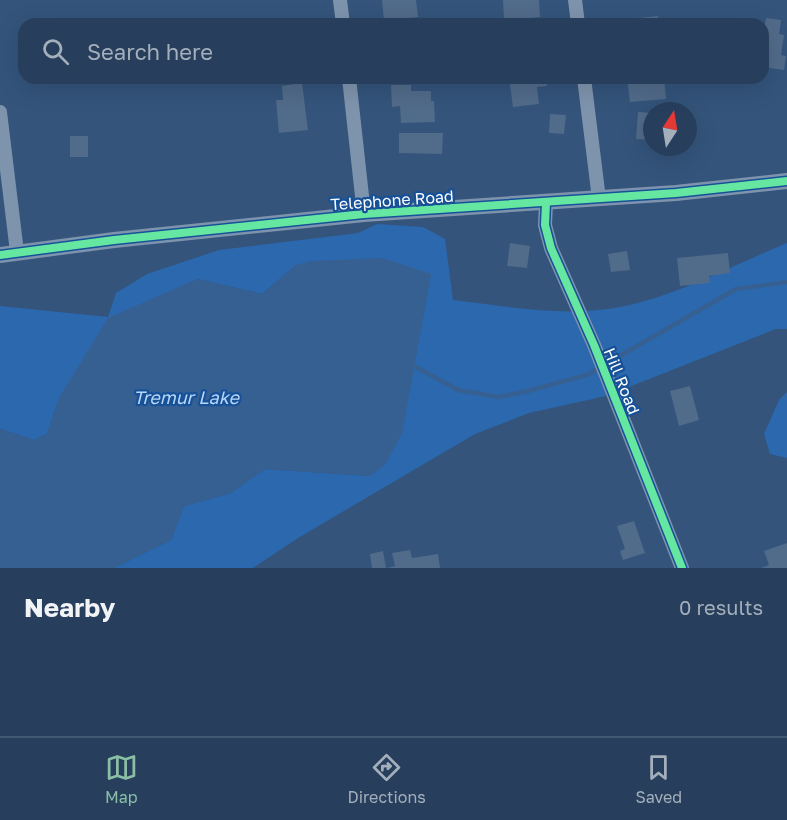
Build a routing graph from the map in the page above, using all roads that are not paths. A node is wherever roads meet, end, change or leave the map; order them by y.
1 (340, 0) edge
2 (575, 0) edge
3 (342, 18) edge
4 (577, 18) edge
5 (350, 84) edge
6 (585, 84) edge
7 (0, 112) edge
8 (787, 181) edge
9 (599, 199) junction
10 (546, 202) junction
11 (364, 214) junction
12 (8, 254) edge
13 (682, 568) edge

1 - 3 street
2 - 4 street
5 - 11 street
6 - 9 street
7 - 12 street
8 - 9 street, Telephone Road
9 - 10 street, Telephone Road
10 - 11 street, Telephone Road
10 - 13 street, Hill Road
11 - 12 street, Telephone Road

